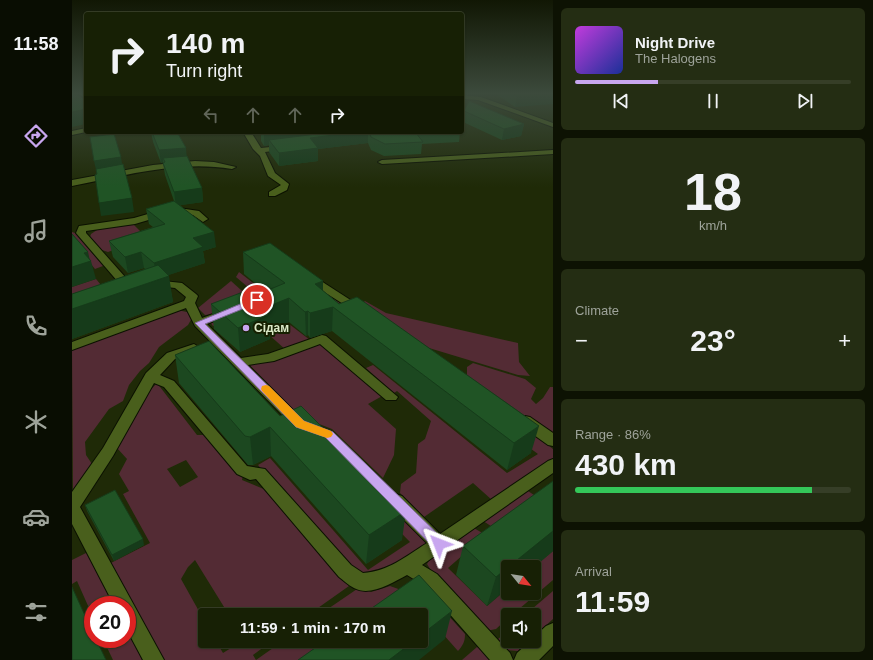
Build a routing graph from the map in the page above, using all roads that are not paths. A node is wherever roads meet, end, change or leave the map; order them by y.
1 (84, 131) edge
2 (72, 134) edge
3 (252, 136) edge
4 (297, 145) edge
5 (259, 150) junction
6 (553, 152) edge
7 (382, 162) dead end
8 (232, 167) dead end
9 (72, 183) edge
10 (272, 194) dead end
11 (203, 219) dead end
12 (77, 229) edge
13 (123, 281) junction
14 (317, 283) edge
15 (108, 285) edge
16 (189, 303) junction
17 (236, 308) edge
18 (371, 316) edge
19 (199, 323) junction
20 (216, 340) junction
21 (72, 346) edge
22 (239, 362) junction
23 (151, 376) junction
24 (391, 397) dead end
25 (516, 415) edge
26 (314, 429) edge
27 (553, 441) edge
28 (553, 464) edge
29 (384, 489) edge
30 (72, 507) edge
31 (439, 544) junction
32 (407, 566) junction
33 (119, 596) edge
34 (136, 627) edge
35 (553, 633) edge
36 (154, 660) edge
37 (503, 660) edge
38 (524, 660) edge

1 - 2 street
3 - 5 street
4 - 5 street
5 - 10 street
6 - 7 street
8 - 9 street
11 - 12 street
12 - 13 street
13 - 15 street
13 - 16 street
14 - 18 street
16 - 19 street
16 - 21 street
17 - 19 street
19 - 20 street
20 - 22 street
20 - 23 street
22 - 24 street
22 - 26 street
23 - 30 street
23 - 32 street
25 - 27 street
28 - 31 street
29 - 31 street
30 - 33 street
31 - 32 street
32 - 37 street
34 - 36 street
35 - 38 street

